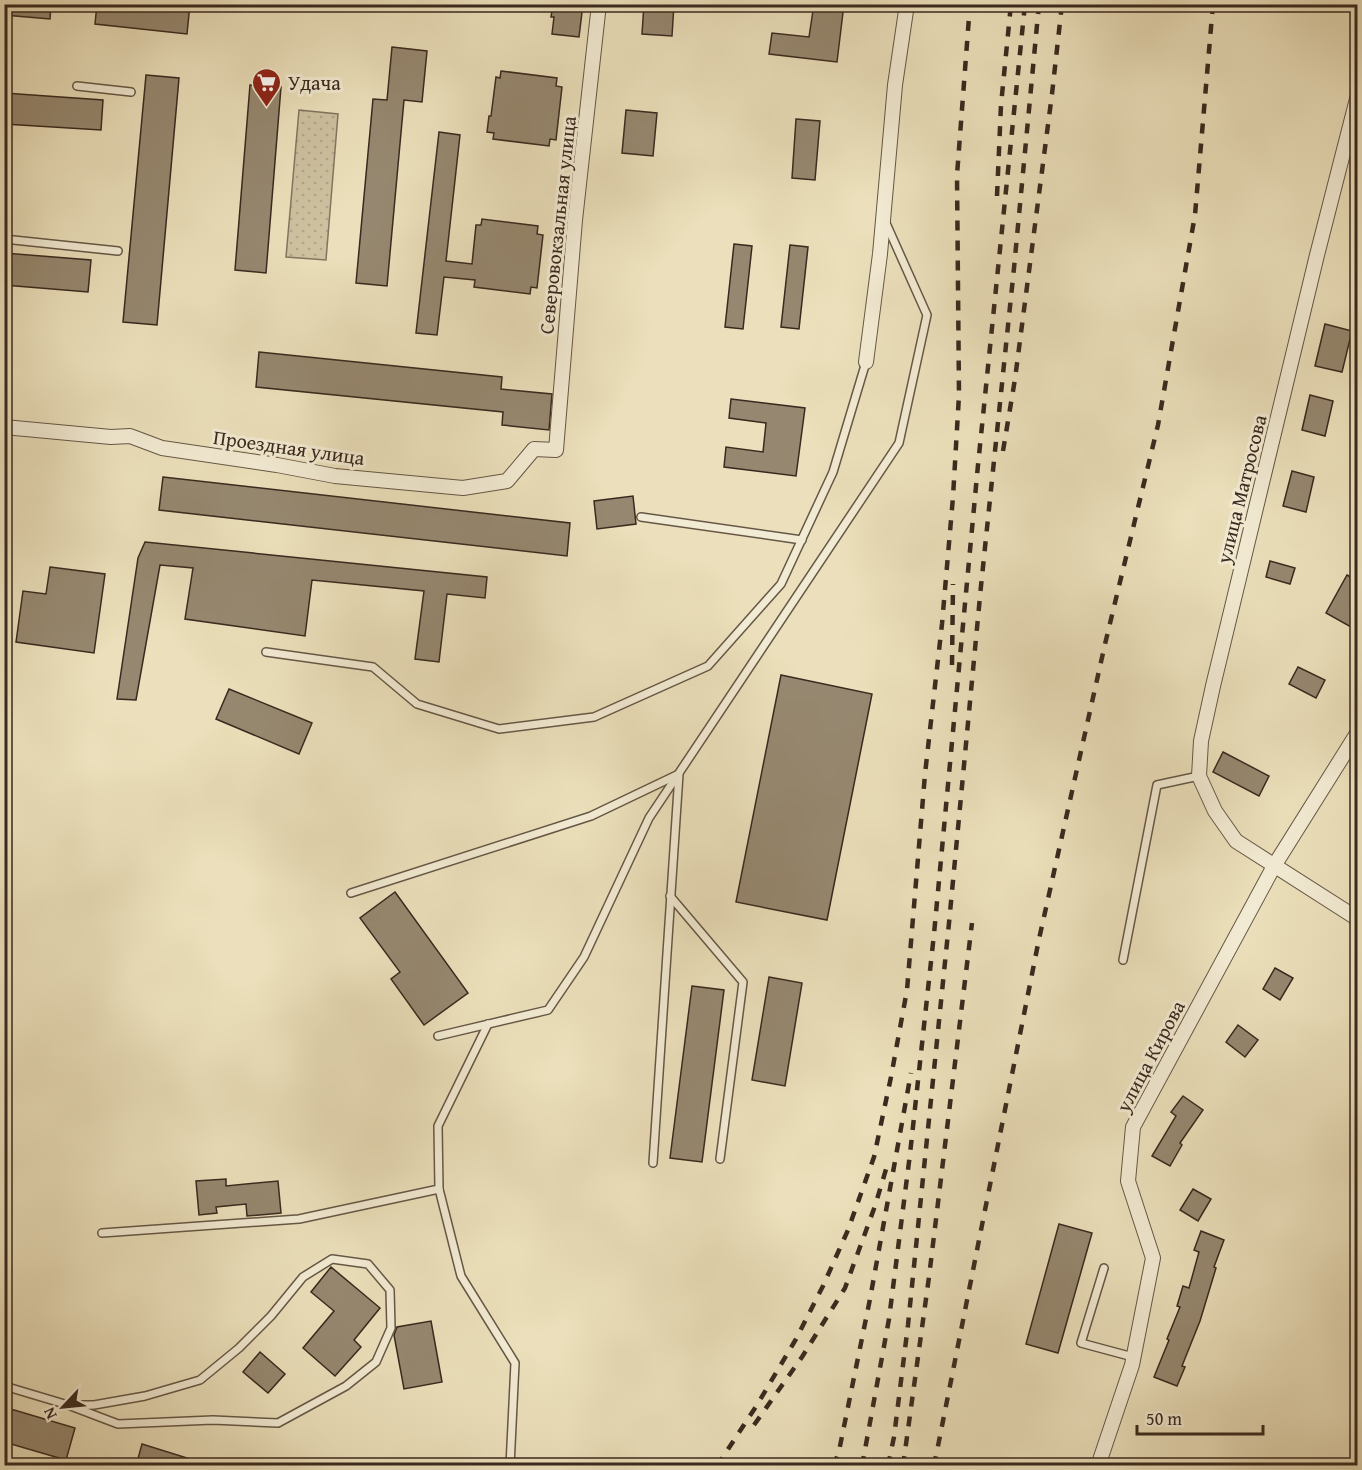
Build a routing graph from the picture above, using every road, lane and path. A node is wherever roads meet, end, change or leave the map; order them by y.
1 (599, 4) edge
2 (907, 4) edge
3 (77, 86) dead end
4 (131, 92) dead end
5 (1358, 95) edge
6 (883, 216) junction
7 (4, 239) edge
8 (118, 251) dead end
9 (866, 362) joint
10 (4, 427) edge
11 (556, 450) joint
12 (641, 518) dead end
13 (802, 540) junction
14 (266, 652) dead end
15 (1358, 732) edge
16 (679, 774) junction
17 (1200, 776) junction
18 (1274, 866) junction
19 (351, 893) dead end
20 (670, 896) junction
21 (1358, 919) edge
22 (1123, 960) dead end
23 (488, 1024) junction
24 (438, 1036) dead end
25 (720, 1159) dead end
26 (653, 1163) dead end
27 (439, 1189) junction
28 (102, 1233) dead end
29 (1104, 1268) dead end
30 (1133, 1357) junction
31 (4, 1385) edge
32 (68, 1406) junction
33 (510, 1466) edge
34 (1098, 1466) edge

1 - 11 street, Северовокзальная улица
2 - 6 street
3 - 4 lane
5 - 17 street, улица Матросова
6 - 9 street
6 - 16 lane
7 - 8 lane
9 - 13 lane
10 - 11 street, Проездная улица
12 - 13 lane
13 - 14 lane
15 - 18 street, улица Кирова
16 - 19 lane
16 - 20 lane
16 - 23 lane
17 - 18 street, улица Матросова
17 - 22 lane
18 - 21 street, улица Матросова
18 - 30 street, улица Кирова
20 - 25 lane
20 - 26 lane
23 - 24 lane
23 - 27 lane
27 - 28 lane
27 - 33 lane
29 - 30 lane
30 - 34 street, улица Кирова
31 - 32 lane
32 - 32 lane

